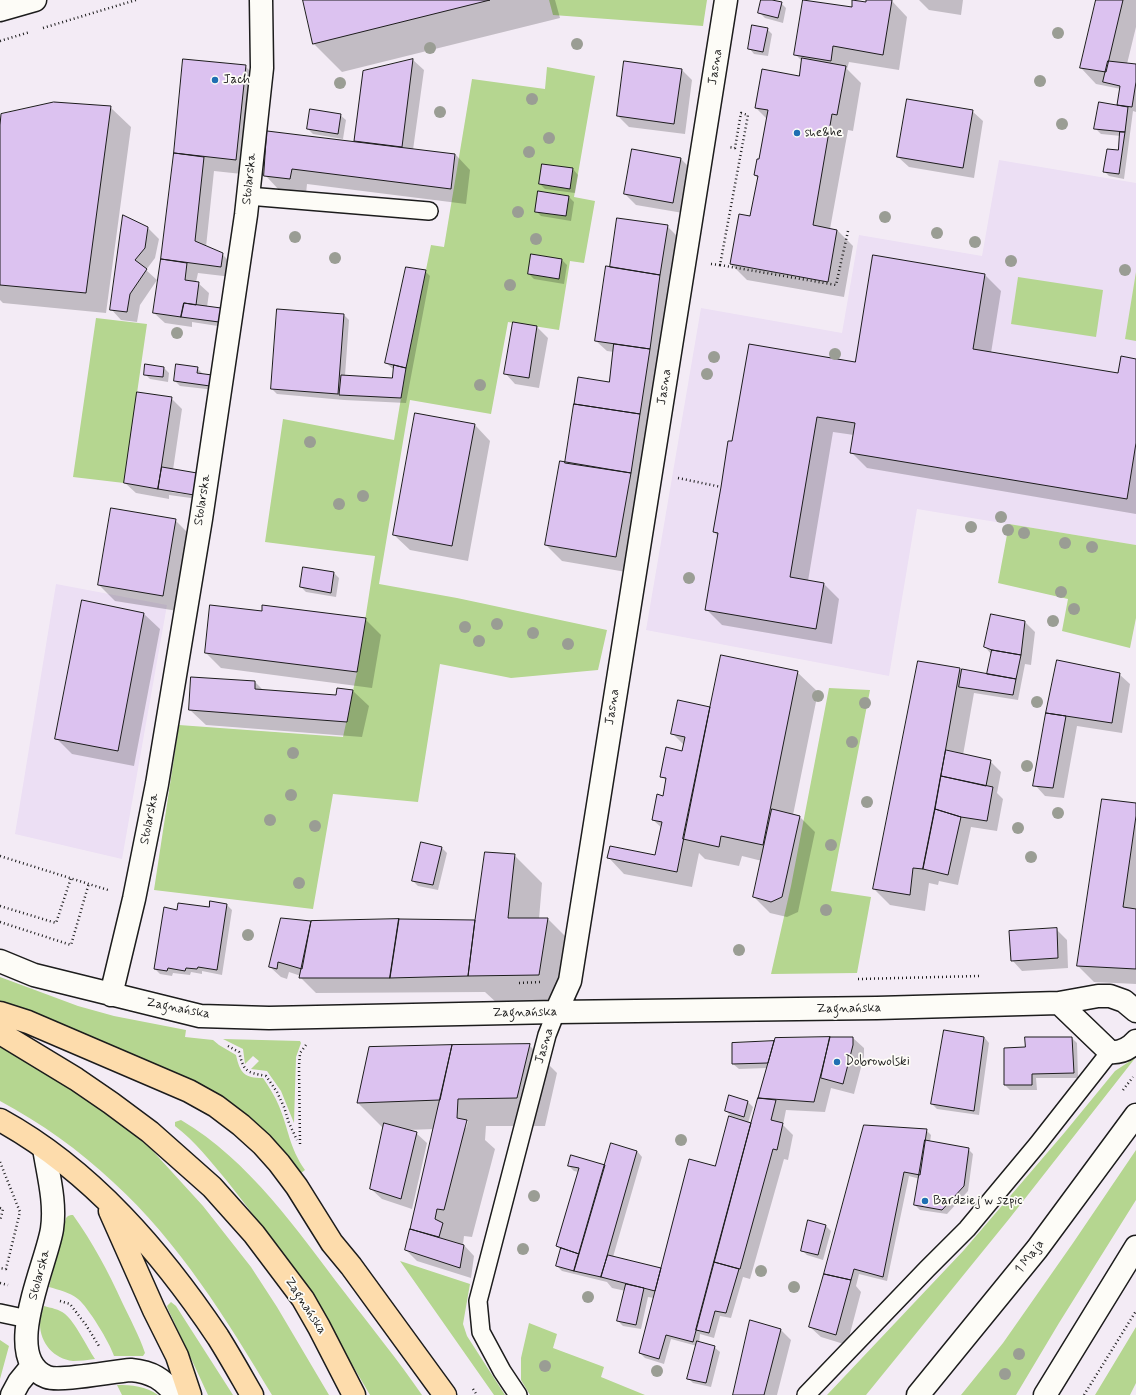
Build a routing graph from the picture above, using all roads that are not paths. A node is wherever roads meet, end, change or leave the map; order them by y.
1 (35, 0) edge
2 (261, 0) edge
3 (726, 0) edge
4 (0, 10) edge
5 (248, 196) junction
6 (429, 211) dead end
7 (0, 961) edge
8 (111, 995) junction
9 (1059, 1003) junction
10 (1136, 1011) edge
11 (556, 1012) junction
12 (0, 1013) edge
13 (0, 1033) edge
14 (1136, 1041) edge
15 (1110, 1052) junction
16 (1136, 1115) edge
17 (0, 1120) edge
18 (44, 1148) junction
19 (104, 1197) junction
20 (1136, 1247) edge
21 (0, 1313) edge
22 (28, 1319) junction
23 (32, 1366) junction
24 (12, 1395) edge
25 (176, 1395) edge
26 (190, 1395) edge
27 (252, 1395) edge
28 (354, 1395) edge
29 (445, 1395) edge
30 (518, 1395) edge
31 (806, 1395) edge
32 (918, 1395) edge
33 (1045, 1395) edge

1 - 4 street
2 - 5 street, Stolarska
3 - 11 street, Jasna
5 - 6 lane
5 - 8 street, Stolarska
7 - 8 street, Zagnańska
8 - 11 street, Zagnańska
9 - 10 street, Zagnańska
9 - 11 street, Zagnańska
9 - 15 street
11 - 30 lane, Jasna
12 - 29 main road
13 - 28 main road, Zagnańska
14 - 15 street
15 - 31 lane
16 - 32 street, 1 Maja
17 - 18 main road
18 - 19 main road
18 - 22 street, Stolarska
19 - 26 main road
19 - 27 main road
20 - 33 street
21 - 22 lane
22 - 23 street, Stolarska
23 - 24 street
23 - 25 street

